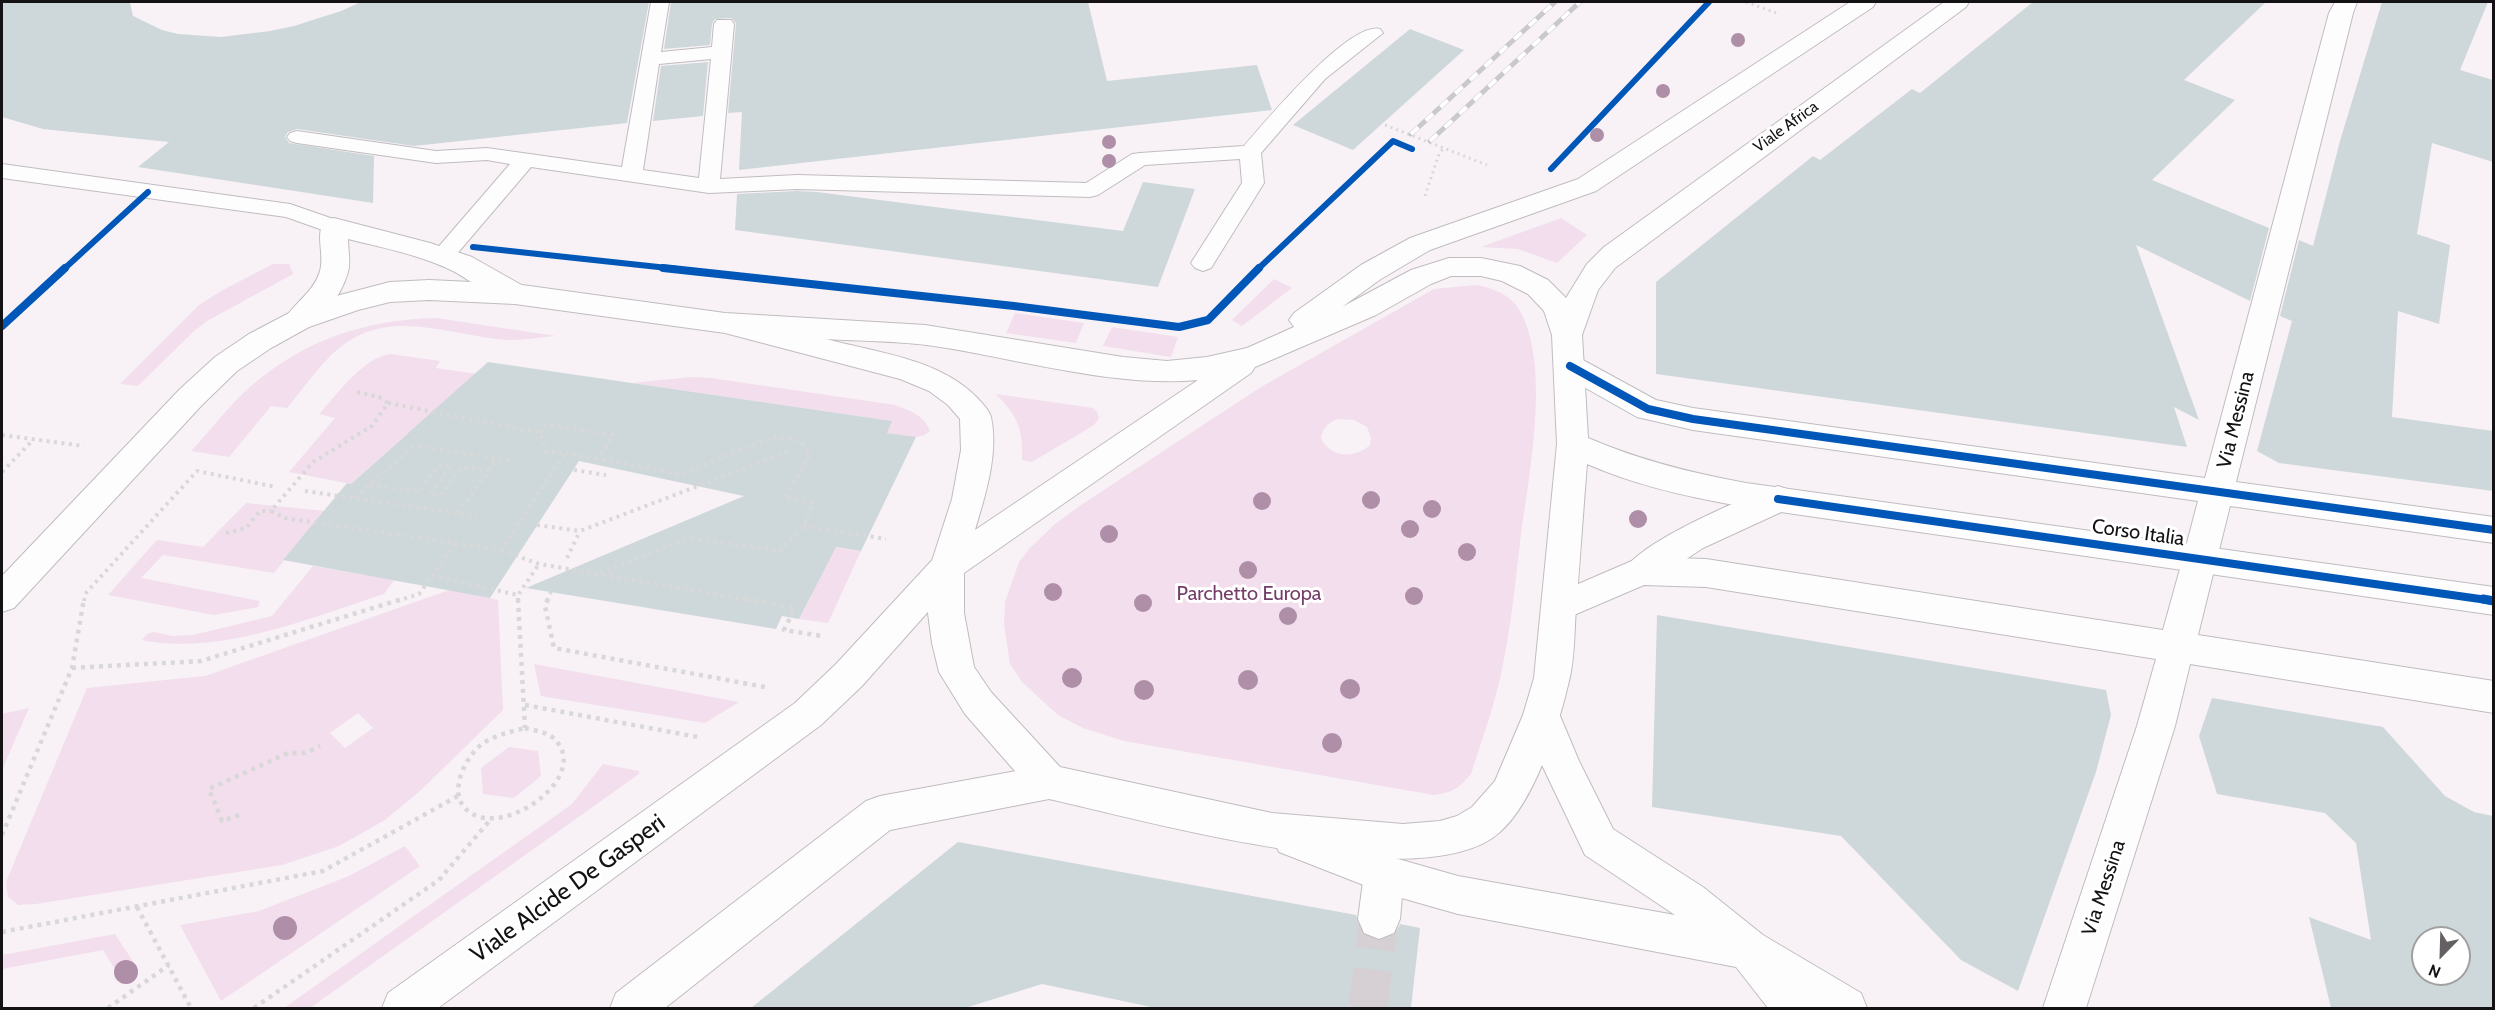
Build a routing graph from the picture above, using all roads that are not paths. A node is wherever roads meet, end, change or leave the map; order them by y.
1 (660, 2) edge
2 (1865, 2) edge
3 (1958, 2) edge
4 (2346, 2) edge
5 (724, 24) dead end
6 (1373, 33) dead end
7 (721, 52) junction
8 (650, 59) junction
9 (297, 137) dead end
10 (1250, 152) junction
11 (525, 160) junction
12 (2, 171) edge
13 (631, 175) junction
14 (709, 186) junction
15 (334, 227) junction
16 (442, 257) junction
17 (1203, 263) dead end
18 (515, 294) junction
19 (299, 320) junction
20 (725, 323) junction
21 (1567, 334) junction
22 (1255, 356) junction
23 (1570, 366) junction
24 (1573, 444) junction
25 (2217, 492) junction
26 (1778, 499) junction
27 (2493, 530) edge
28 (2200, 558) junction
29 (947, 567) junction
30 (1641, 571) junction
31 (2, 597) edge
32 (2493, 601) edge
33 (1560, 607) junction
34 (2178, 648) junction
35 (2493, 697) edge
36 (1542, 715) junction
37 (1049, 782) junction
38 (1272, 831) junction
39 (1384, 874) junction
40 (1379, 919) tunnel mouth
41 (1748, 949) junction
42 (403, 1008) edge
43 (631, 1008) edge
44 (1795, 1008) edge
45 (1846, 1008) edge
46 (2065, 1008) edge

1 - 8 lane
2 - 22 main road
3 - 21 main road, Viale Africa
4 - 25 main road, Via Messina
5 - 7 lane
6 - 10 lane
7 - 8 lane
7 - 14 lane
8 - 13 lane
9 - 11 lane
10 - 14 lane
10 - 17 lane
11 - 13 lane
11 - 16 lane
12 - 15 lane
13 - 14 lane
15 - 16 main road
15 - 19 main road
16 - 18 main road
18 - 19 main road
18 - 20 main road
19 - 31 main road
20 - 22 main road
20 - 29 main road
21 - 22 main road
21 - 23 main road
22 - 29 main road
23 - 24 main road
23 - 25 main road
24 - 26 main road, Corso Italia
24 - 33 main road
25 - 27 main road
25 - 28 main road, Via Messina
26 - 28 main road, Corso Italia
26 - 30 main road
28 - 32 main road, Corso Italia
28 - 34 main road, Via Messina
29 - 37 main road
29 - 42 main road, Viale Alcide De Gasperi
30 - 33 main road
30 - 34 main road
33 - 36 main road
34 - 35 main road
34 - 46 main road, Via Messina
36 - 38 main road
36 - 41 main road
37 - 38 main road
37 - 43 main road
38 - 39 main road
39 - 40 main road
39 - 41 main road
41 - 44 main road
41 - 45 main road

